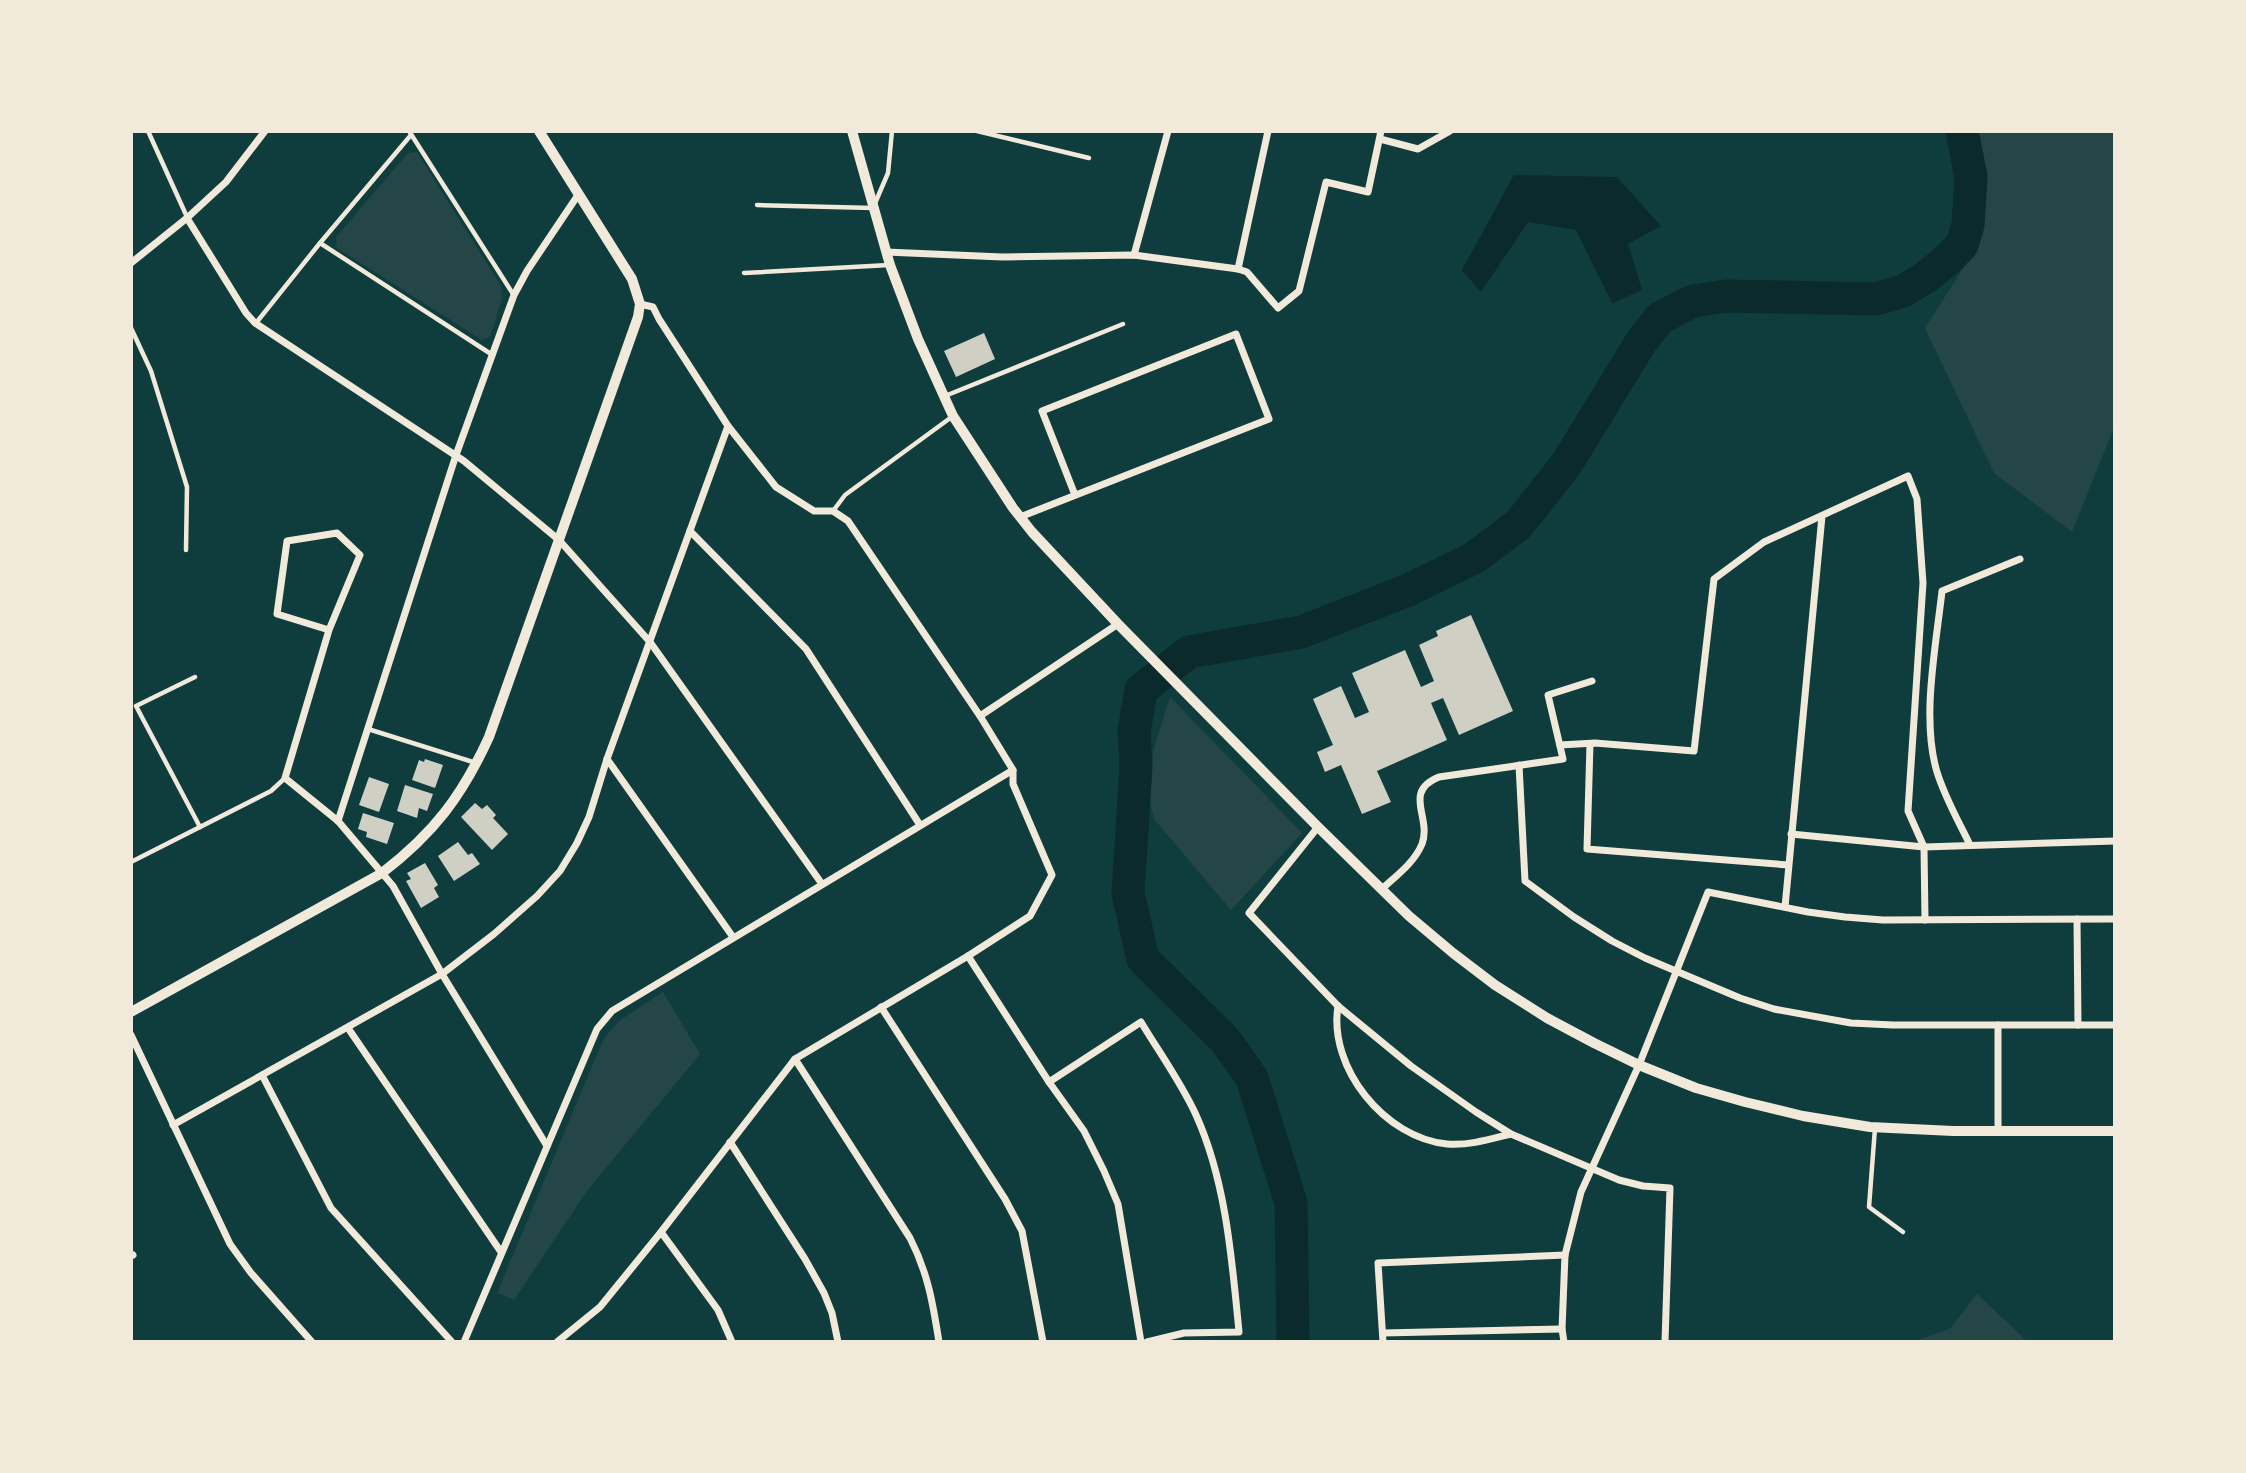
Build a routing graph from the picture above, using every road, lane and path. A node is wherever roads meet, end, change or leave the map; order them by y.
1 (148, 131) edge
2 (265, 131) edge
3 (539, 131) edge
4 (852, 131) edge
5 (892, 131) edge
6 (977, 131) edge
7 (1168, 131) edge
8 (1268, 131) edge
9 (1450, 131) edge
10 (410, 133) edge
11 (1380, 135) edge
12 (1089, 158) dead end
13 (578, 195) junction
14 (757, 205) dead end
15 (873, 208) junction
16 (187, 218) junction
17 (320, 243) junction
18 (886, 252) junction
19 (1134, 255) junction
20 (131, 263) edge
21 (890, 265) junction
22 (1238, 269) junction
23 (744, 273) dead end
24 (514, 295) junction
25 (640, 304) junction
26 (256, 323) junction
27 (1123, 324) dead end
28 (131, 328) edge
29 (491, 354) junction
30 (943, 397) junction
31 (953, 416) junction
32 (728, 426) junction
33 (456, 455) junction
34 (1075, 495) junction
35 (833, 511) junction
36 (1822, 516) junction
37 (1020, 517) junction
38 (690, 531) junction
39 (559, 540) junction
40 (186, 550) dead end
41 (2020, 559) dead end
42 (1118, 624) junction
43 (329, 629) junction
44 (650, 642) junction
45 (195, 677) dead end
46 (1592, 681) dead end
47 (980, 716) junction
48 (368, 729) junction
49 (1590, 744) junction
50 (1560, 745) junction
51 (607, 759) junction
52 (477, 763) junction
53 (1519, 765) junction
54 (1013, 770) junction
55 (285, 778) junction
56 (338, 821) junction
57 (920, 825) junction
58 (200, 827) junction
59 (1318, 827) junction
60 (1791, 834) junction
61 (2115, 841) edge
62 (1970, 845) junction
63 (1924, 847) junction
64 (131, 862) edge
65 (1788, 865) junction
66 (382, 873) junction
67 (822, 884) junction
68 (1382, 889) junction
69 (1784, 907) junction
70 (2077, 919) junction
71 (2115, 919) edge
72 (1925, 920) junction
73 (733, 937) junction
74 (968, 957) junction
75 (1676, 972) junction
76 (442, 974) junction
77 (1338, 1006) junction
78 (881, 1007) junction
79 (131, 1012) edge
80 (1998, 1025) junction
81 (2078, 1025) junction
82 (2115, 1025) edge
83 (348, 1027) junction
84 (131, 1035) edge
85 (795, 1059) junction
86 (1639, 1065) junction
87 (262, 1075) junction
88 (1049, 1082) junction
89 (173, 1125) junction
90 (1875, 1128) junction
91 (1998, 1131) junction
92 (2115, 1131) edge
93 (1511, 1134) junction
94 (730, 1142) junction
95 (547, 1146) junction
96 (1592, 1170) junction
97 (661, 1232) junction
98 (1903, 1232) dead end
99 (501, 1252) junction
100 (1565, 1255) junction
101 (1562, 1329) junction
102 (1383, 1337) edge
103 (560, 1341) edge
104 (312, 1342) edge
105 (452, 1342) edge
106 (464, 1342) edge
107 (732, 1342) edge
108 (838, 1342) edge
109 (939, 1342) edge
110 (1043, 1342) edge
111 (1141, 1342) edge
112 (1147, 1342) edge
113 (1564, 1342) edge
114 (1665, 1342) edge

1 - 16 lane
2 - 16 street
3 - 13 street
4 - 15 street
5 - 15 lane
6 - 12 lane
7 - 19 street
8 - 22 street
9 - 11 street
10 - 17 lane
10 - 24 lane
11 - 22 street
13 - 24 street
13 - 25 street
14 - 15 lane
15 - 18 street
16 - 20 street
16 - 26 street
17 - 26 lane
17 - 29 lane
18 - 19 street
18 - 21 street
19 - 22 street
21 - 23 lane
21 - 30 street
24 - 29 street
25 - 32 street
25 - 39 street
26 - 33 street
27 - 30 lane
28 - 40 lane
29 - 33 street
30 - 31 street
31 - 35 lane
31 - 37 street
32 - 35 street
32 - 38 street
33 - 39 street
33 - 48 street
34 - 34 street
34 - 37 street
35 - 47 street
36 - 49 street
36 - 60 street
36 - 63 street
37 - 42 street
38 - 44 street
38 - 57 street
39 - 44 street
39 - 52 street
41 - 62 street
42 - 47 street
42 - 59 street
43 - 43 street
43 - 55 street
44 - 51 street
44 - 67 street
45 - 58 lane
46 - 50 street
47 - 54 street
48 - 52 lane
48 - 56 street
49 - 50 street
49 - 65 street
50 - 53 street
51 - 73 street
51 - 76 street
52 - 66 street
53 - 68 street
53 - 75 street
54 - 57 street
54 - 74 street
55 - 56 street
55 - 58 lane
56 - 66 street
57 - 67 street
58 - 64 lane
59 - 68 street
59 - 77 street
60 - 63 street
60 - 65 street
61 - 62 street
62 - 63 street
63 - 72 street
65 - 69 street
66 - 76 street
66 - 79 street
67 - 73 street
68 - 86 street
69 - 72 street
69 - 75 street
70 - 71 street
70 - 72 street
70 - 81 street
73 - 95 street
74 - 78 street
74 - 88 street
75 - 80 street
75 - 86 street
76 - 83 street
76 - 95 street
77 - 93 street
77 - 93 street
78 - 85 street
78 - 110 street
80 - 81 street
80 - 91 street
81 - 82 street
83 - 87 street
83 - 99 street
84 - 89 street
85 - 94 street
85 - 109 street
86 - 90 street
86 - 96 street
87 - 89 street
87 - 105 street
88 - 111 street
88 - 112 street
89 - 104 street
90 - 91 street
90 - 98 lane
91 - 92 street
93 - 96 street
94 - 97 street
94 - 108 street
95 - 99 street
96 - 100 street
96 - 114 street
97 - 103 street
97 - 107 street
99 - 106 street
100 - 101 street
100 - 102 street
101 - 102 street
101 - 113 street

